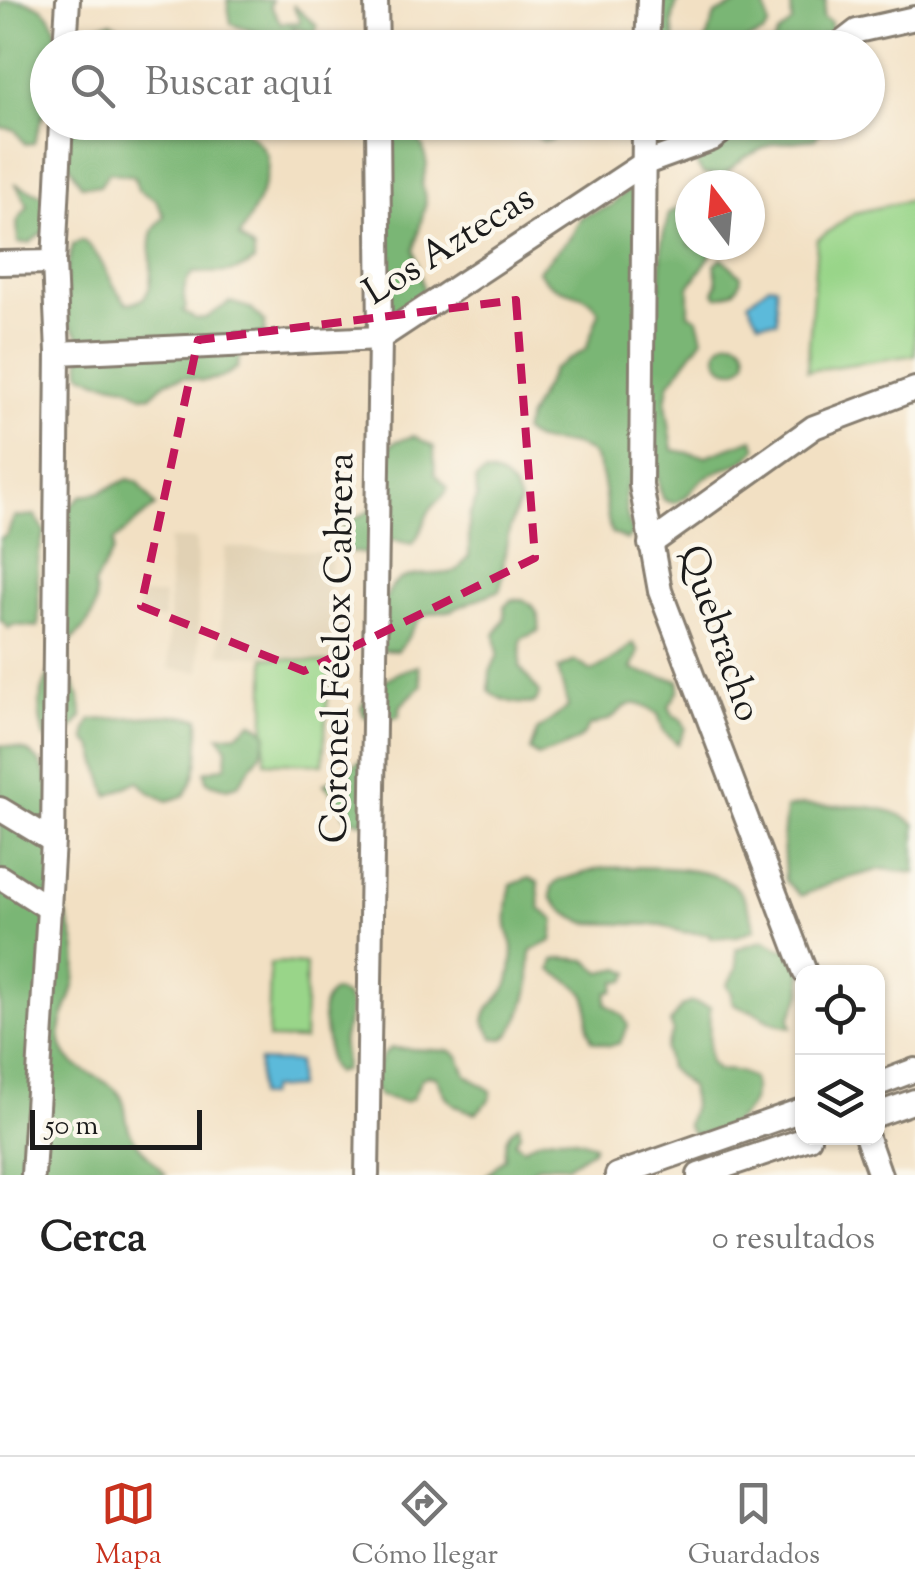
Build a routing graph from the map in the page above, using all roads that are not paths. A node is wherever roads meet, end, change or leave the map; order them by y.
1 (68, 0) edge
2 (376, 0) edge
3 (650, 0) edge
4 (915, 18) edge
5 (66, 30) edge
6 (377, 30) edge
7 (649, 30) edge
8 (861, 30) edge
9 (61, 140) edge
10 (378, 140) edge
11 (643, 140) edge
12 (709, 140) edge
13 (642, 164) junction
14 (54, 262) junction
15 (0, 263) edge
16 (380, 338) junction
17 (58, 353) junction
18 (915, 389) edge
19 (650, 544) junction
20 (0, 809) edge
21 (54, 842) junction
22 (0, 877) edge
23 (50, 909) junction
24 (802, 965) edge
25 (915, 1070) edge
26 (885, 1081) edge
27 (915, 1101) edge
28 (795, 1112) edge
29 (885, 1112) edge
30 (795, 1143) edge
31 (869, 1145) edge
32 (34, 1175) edge
33 (367, 1175) edge
34 (617, 1175) edge
35 (699, 1175) edge
36 (880, 1175) edge

1 - 5 street
2 - 6 street
3 - 7 street
4 - 8 street
9 - 14 street
10 - 16 street, Coronel Féelox Cabrera
11 - 13 street, Quebracho
12 - 13 street, Los Aztecas
13 - 16 street, Los Aztecas
13 - 19 street, Quebracho
14 - 15 street
14 - 17 street
16 - 17 street, Los Aztecas
16 - 33 street, Coronel Féelox Cabrera
17 - 21 street
18 - 19 street
19 - 24 street, Quebracho
20 - 21 street
21 - 23 street
22 - 23 street
23 - 32 street
25 - 26 street
27 - 29 street
28 - 34 street
30 - 35 street
31 - 36 street

